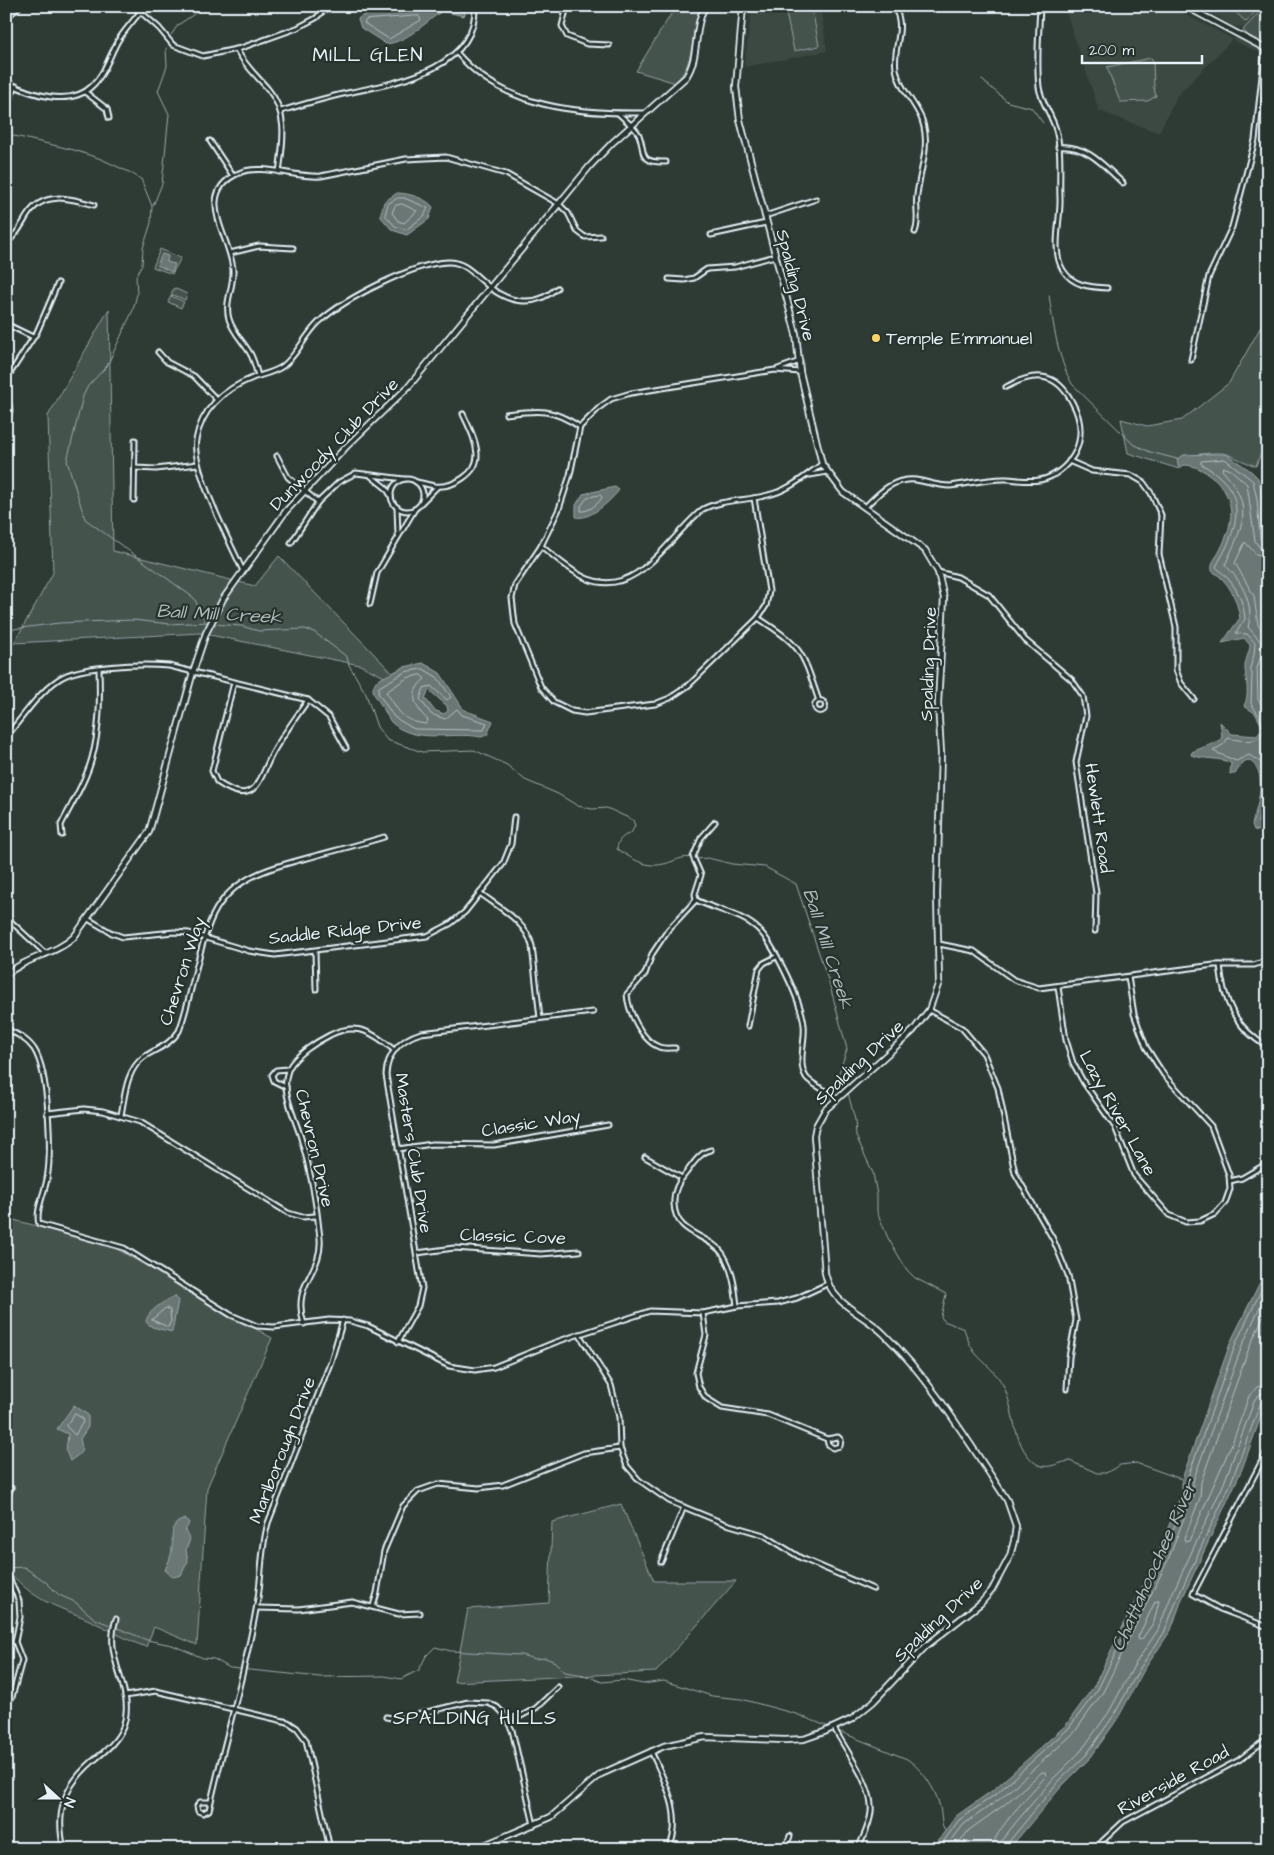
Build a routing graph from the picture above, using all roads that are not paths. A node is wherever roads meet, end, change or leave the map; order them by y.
1 (20, 6) edge
2 (134, 6) edge
3 (328, 6) edge
4 (475, 6) edge
5 (567, 6) edge
6 (705, 6) edge
7 (743, 6) edge
8 (893, 6) edge
9 (1040, 6) edge
10 (1185, 6) edge
11 (140, 12) junction
12 (6, 18) edge
13 (609, 45) dead end
14 (1266, 49) edge
15 (237, 50) junction
16 (457, 53) junction
17 (6, 82) edge
18 (16, 86) junction
19 (85, 92) junction
20 (6, 106) edge
21 (281, 111) junction
22 (647, 113) junction
23 (619, 114) junction
24 (109, 118) dead end
25 (631, 127) junction
26 (210, 142) dead end
27 (1058, 147) junction
28 (666, 162) dead end
29 (279, 172) junction
30 (233, 176) junction
31 (1123, 183) dead end
32 (816, 198) dead end
33 (559, 204) junction
34 (94, 205) dead end
35 (765, 216) junction
36 (766, 223) junction
37 (915, 232) dead end
38 (711, 235) dead end
39 (601, 236) dead end
40 (6, 243) edge
41 (293, 248) dead end
42 (230, 253) junction
43 (775, 256) junction
44 (669, 279) dead end
45 (58, 283) dead end
46 (489, 288) junction
47 (558, 288) dead end
48 (1107, 288) dead end
49 (6, 324) edge
50 (33, 337) junction
51 (158, 352) dead end
52 (1191, 360) dead end
53 (800, 362) junction
54 (776, 370) junction
55 (800, 372) junction
56 (258, 376) junction
57 (1006, 387) dead end
58 (216, 399) junction
59 (463, 414) dead end
60 (506, 414) dead end
61 (6, 425) edge
62 (580, 426) junction
63 (135, 440) dead end
64 (277, 456) dead end
65 (1069, 461) junction
66 (198, 464) junction
67 (822, 464) junction
68 (135, 468) junction
69 (827, 472) junction
70 (809, 474) junction
71 (371, 475) junction
72 (404, 479) junction
73 (416, 482) junction
74 (437, 486) junction
75 (305, 490) junction
76 (391, 497) junction
77 (754, 498) junction
78 (134, 500) dead end
79 (318, 502) junction
80 (422, 502) junction
81 (397, 507) junction
82 (864, 507) junction
83 (415, 509) junction
84 (398, 536) junction
85 (291, 543) dead end
86 (541, 546) junction
87 (243, 571) junction
88 (938, 572) junction
89 (370, 604) dead end
90 (758, 618) junction
91 (99, 669) junction
92 (193, 672) junction
93 (234, 682) junction
94 (1194, 699) dead end
95 (308, 700) junction
96 (820, 701) dead end
97 (6, 737) edge
98 (346, 748) dead end
99 (514, 817) dead end
100 (715, 822) dead end
101 (62, 835) dead end
102 (384, 837) dead end
103 (480, 893) junction
104 (696, 900) junction
105 (6, 917) edge
106 (88, 919) junction
107 (1095, 931) dead end
108 (205, 938) junction
109 (939, 944) junction
110 (315, 951) junction
111 (46, 954) junction
112 (776, 957) junction
113 (1268, 960) edge
114 (1220, 965) junction
115 (6, 976) edge
116 (1128, 976) junction
117 (1058, 987) junction
118 (316, 990) dead end
119 (929, 1010) junction
120 (593, 1012) dead end
121 (540, 1018) junction
122 (748, 1026) dead end
123 (6, 1029) edge
124 (1268, 1047) edge
125 (675, 1048) dead end
126 (394, 1050) junction
127 (289, 1069) junction
128 (286, 1087) junction
129 (837, 1098) junction
130 (47, 1113) junction
131 (121, 1115) junction
132 (608, 1125) dead end
133 (398, 1149) junction
134 (711, 1150) dead end
135 (645, 1157) dead end
136 (1266, 1164) dead end
137 (682, 1178) junction
138 (1230, 1181) junction
139 (316, 1216) junction
140 (579, 1251) dead end
141 (417, 1253) junction
142 (827, 1284) junction
143 (737, 1306) junction
144 (703, 1313) junction
145 (343, 1320) junction
146 (304, 1324) junction
147 (579, 1334) junction
148 (398, 1342) junction
149 (1067, 1390) dead end
150 (827, 1439) junction
151 (620, 1448) junction
152 (1268, 1449) edge
153 (11, 1488) dead end
154 (6, 1500) edge
155 (684, 1507) junction
156 (662, 1562) dead end
157 (6, 1571) edge
158 (873, 1589) dead end
159 (372, 1606) junction
160 (257, 1608) junction
161 (420, 1613) dead end
162 (116, 1620) dead end
163 (1268, 1627) edge
164 (558, 1687) dead end
165 (125, 1696) junction
166 (6, 1703) edge
167 (234, 1710) junction
168 (386, 1717) dead end
169 (510, 1722) junction
170 (834, 1728) junction
171 (1268, 1738) edge
172 (651, 1751) junction
173 (211, 1802) junction
174 (534, 1825) junction
175 (790, 1836) dead end
176 (64, 1849) edge
177 (330, 1849) edge
178 (475, 1849) edge
179 (669, 1849) edge
180 (786, 1849) edge
181 (858, 1849) edge
182 (1094, 1849) edge

1 - 12 street
2 - 11 street
3 - 15 street
4 - 16 street
5 - 13 street
6 - 22 street, Dunwoody Club Drive
7 - 35 street, Spalding Drive
8 - 37 street
9 - 27 street
10 - 14 street
11 - 15 street
11 - 19 street
14 - 52 street
15 - 21 street
16 - 21 street
16 - 23 street
17 - 18 street
18 - 19 street
18 - 20 street
19 - 24 street
21 - 29 street
22 - 23 street
22 - 25 street, Dunwoody Club Drive
23 - 25 street
25 - 28 street
25 - 33 street, Dunwoody Club Drive
26 - 30 street
27 - 31 street
27 - 48 street
29 - 30 street
29 - 33 street
30 - 42 street
32 - 35 street
33 - 39 street
33 - 46 street, Dunwoody Club Drive
34 - 40 street
35 - 36 street, Spalding Drive
36 - 38 street
36 - 43 street, Spalding Drive
41 - 42 street
42 - 56 street
43 - 44 street
43 - 53 street, Spalding Drive
45 - 50 street
46 - 47 street
46 - 56 street
46 - 75 street, Dunwoody Club Drive
49 - 50 street
50 - 61 street
51 - 58 street
53 - 54 street
53 - 55 street, Spalding Drive
54 - 55 street
54 - 62 street
55 - 67 street, Spalding Drive
56 - 58 street
57 - 65 street
58 - 66 street
59 - 74 street
60 - 62 street
62 - 86 street
63 - 68 street
64 - 75 street
65 - 82 street
65 - 94 street
66 - 68 street
66 - 87 street
67 - 69 street, Spalding Drive
67 - 70 street
68 - 78 street
69 - 70 street
69 - 82 street, Spalding Drive
70 - 77 street
71 - 72 street
71 - 76 street
71 - 79 street
72 - 73 street
72 - 76 street
73 - 74 street
73 - 80 street
74 - 80 street
75 - 79 street
75 - 87 street, Dunwoody Club Drive
76 - 81 street
77 - 86 street
77 - 90 street
79 - 85 street
80 - 83 street
81 - 83 street
81 - 84 street
82 - 88 street, Spalding Drive
83 - 84 street
84 - 89 street
86 - 90 street
87 - 92 street, Dunwoody Club Drive
88 - 107 street, Hewlett Road
88 - 109 street, Spalding Drive
90 - 96 street
91 - 92 street
91 - 97 street
91 - 101 street
92 - 93 street
92 - 106 street, Dunwoody Club Drive
93 - 95 street
93 - 95 street
95 - 98 street
99 - 103 street, Saddle Ridge Drive
100 - 104 street
102 - 108 street, Chevron Way
103 - 110 street, Saddle Ridge Drive
103 - 121 street
104 - 112 street
104 - 125 street
105 - 111 street
106 - 108 street, Saddle Ridge Drive
106 - 111 street, Dunwoody Club Drive
108 - 110 street, Saddle Ridge Drive
108 - 131 street, Chevron Way
109 - 117 street
109 - 119 street, Spalding Drive
110 - 118 street
111 - 115 street, Dunwoody Club Drive
112 - 122 street
112 - 129 street
113 - 114 street
114 - 116 street
114 - 124 street
116 - 117 street
116 - 138 street
117 - 138 street, Lazy River Lane
119 - 129 street, Spalding Drive
119 - 149 street
120 - 121 street, Masters Club Drive
121 - 126 street, Masters Club Drive
123 - 130 street
126 - 127 street, Chevron Drive
126 - 133 street, Masters Club Drive
127 - 128 street, Chevron Drive
127 - 128 street
128 - 139 street, Chevron Drive
129 - 142 street, Spalding Drive
130 - 131 street
130 - 146 street
131 - 139 street
132 - 133 street, Classic Way
133 - 141 street, Masters Club Drive
134 - 137 street
135 - 137 street
136 - 138 street
137 - 143 street
139 - 146 street, Chevron Drive
140 - 141 street, Classic Cove
141 - 148 street, Masters Club Drive
142 - 143 street
142 - 170 street, Spalding Drive
143 - 144 street
144 - 147 street
144 - 150 street
145 - 146 street
145 - 148 street
145 - 160 street, Marlborough Drive
147 - 148 street
147 - 151 street
150 - 150 street
151 - 155 street
151 - 159 street
152 - 163 street
153 - 154 street
155 - 156 street
155 - 158 street
157 - 166 street
159 - 160 street
159 - 161 street
160 - 167 street, Marlborough Drive
162 - 165 street
164 - 169 street
165 - 167 street
165 - 176 street
167 - 173 street, Marlborough Drive
167 - 177 street
168 - 169 street
169 - 174 street
170 - 172 street, Spalding Drive
170 - 181 street
171 - 182 street, Riverside Road
172 - 174 street, Spalding Drive
172 - 179 street
173 - 173 street
174 - 178 street, Spalding Drive
175 - 180 street

